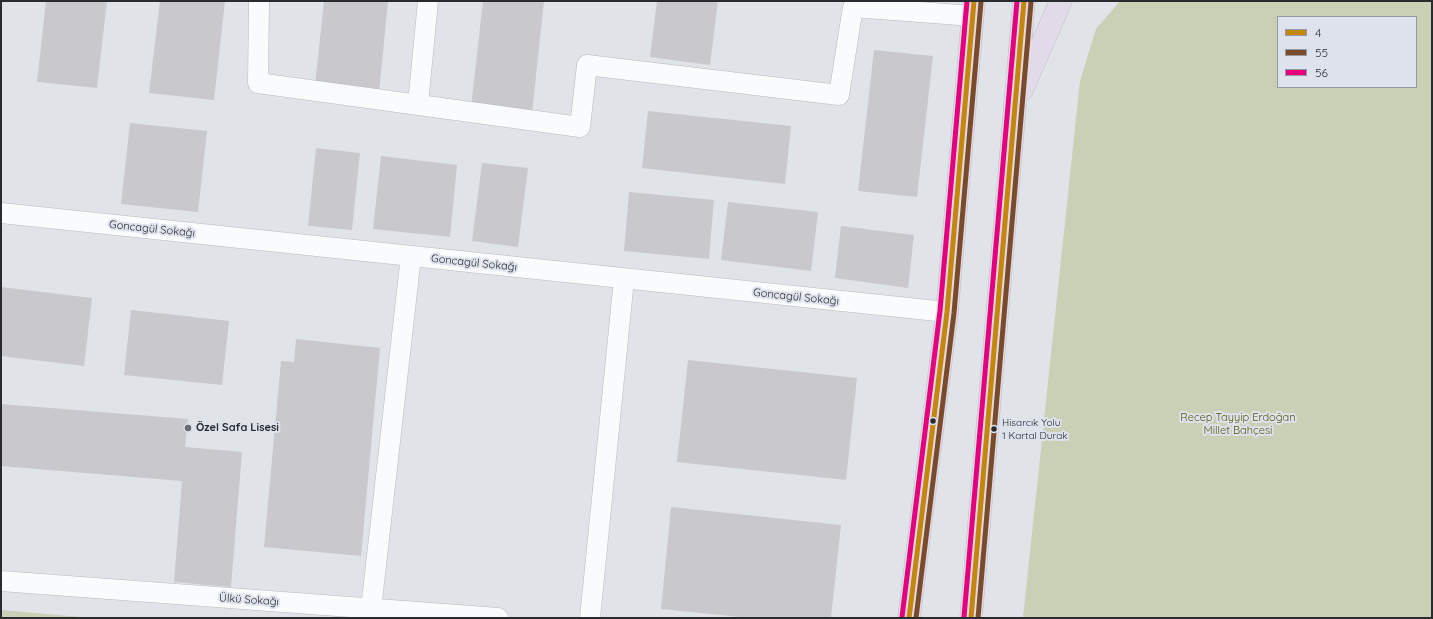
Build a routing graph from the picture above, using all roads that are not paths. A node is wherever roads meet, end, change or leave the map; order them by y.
1 (259, 1) edge
2 (428, 1) edge
3 (1024, 1) edge
4 (1061, 1) edge
5 (972, 6) edge
6 (418, 104) junction
7 (1015, 108) junction
8 (1, 213) edge
9 (411, 256) junction
10 (624, 279) junction
11 (947, 312) junction
12 (1, 581) edge
13 (370, 609) junction
14 (498, 618) edge
15 (590, 618) edge
16 (909, 618) edge
17 (972, 618) edge

1 - 6 street
2 - 6 street
3 - 7 highway
4 - 7 highway
5 - 6 street
5 - 11 highway
7 - 17 highway
8 - 9 street, Goncagül Sokağı
9 - 10 street, Goncagül Sokağı
9 - 13 street
10 - 11 street, Goncagül Sokağı
10 - 15 street
11 - 16 highway
12 - 13 street, Ülkü Sokağı
13 - 14 street, Ülkü Sokağı

